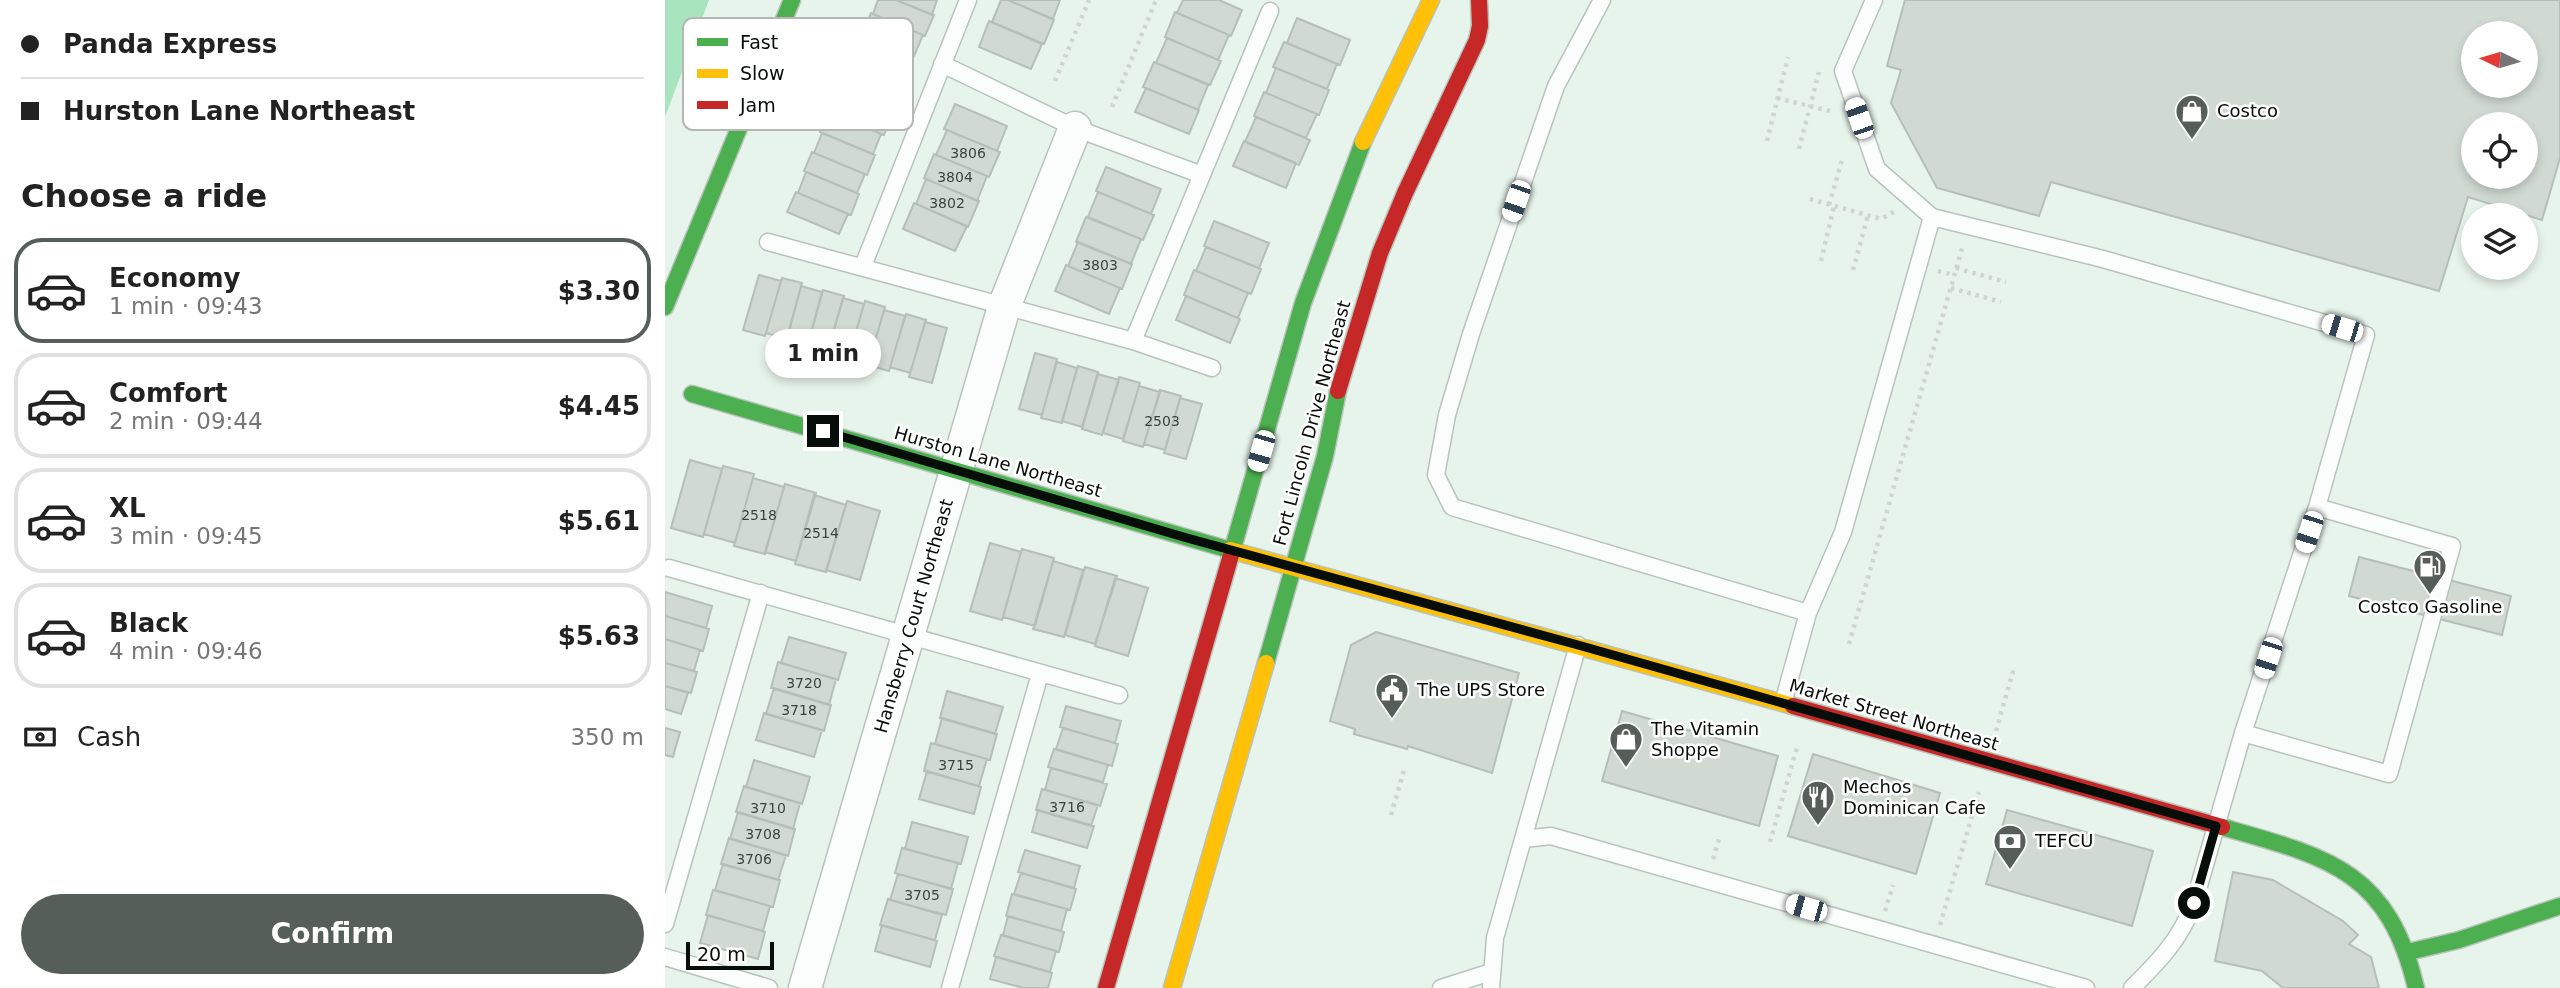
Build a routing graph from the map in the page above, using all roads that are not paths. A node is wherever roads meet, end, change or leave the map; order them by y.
1 (792, 0) edge
2 (968, 0) edge
3 (1479, 0) edge
4 (1602, 0) edge
5 (1874, 0) edge
6 (1426, 2) edge
7 (1270, 11) dead end
8 (785, 18) edge
9 (942, 64) junction
10 (1075, 128) junction
11 (738, 130) edge
12 (1202, 175) junction
13 (1931, 216) junction
14 (768, 242) dead end
15 (863, 267) junction
16 (665, 307) edge
17 (1004, 307) junction
18 (1133, 341) junction
19 (1212, 368) dead end
20 (692, 394) dead end
21 (956, 469) junction
22 (2317, 507) junction
23 (1233, 550) junction
24 (1294, 567) junction
25 (669, 568) dead end
26 (761, 593) junction
27 (1808, 613) junction
28 (910, 635) junction
29 (1578, 645) junction
30 (1040, 674) junction
31 (1119, 695) dead end
32 (1783, 703) junction
33 (2243, 733) junction
34 (2216, 826) junction
35 (1523, 839) junction
36 (2560, 906) edge
37 (665, 924) edge
38 (2407, 951) junction
39 (665, 957) edge
40 (1491, 980) edge
41 (769, 988) edge
42 (806, 988) edge
43 (950, 988) edge
44 (1106, 988) edge
45 (1173, 988) edge
46 (1441, 988) edge
47 (2086, 988) edge
48 (2131, 988) edge
49 (2416, 988) edge

1 - 8 main road
2 - 9 lane
3 - 24 main road, Fort Lincoln Drive Northeast
4 - 27 lane
5 - 13 lane
6 - 23 main road
7 - 12 lane
9 - 10 lane
9 - 15 lane
10 - 12 lane
10 - 17 street, Hansberry Court Northeast
11 - 16 main road
12 - 18 lane
13 - 22 lane
13 - 27 lane
14 - 15 lane
15 - 17 lane
17 - 18 lane
17 - 21 street, Hansberry Court Northeast
18 - 19 lane
20 - 21 main road, Hurston Lane Northeast
21 - 23 main road, Hurston Lane Northeast
21 - 28 street, Hansberry Court Northeast
22 - 33 lane
22 - 33 lane
23 - 24 main road, Hurston Lane Northeast
23 - 44 main road
24 - 29 main road, Market Street Northeast
24 - 45 main road, Fort Lincoln Drive Northeast
25 - 26 lane
26 - 28 lane
26 - 37 lane
27 - 32 lane
28 - 30 lane
28 - 42 street, Hansberry Court Northeast
29 - 32 main road, Market Street Northeast
29 - 35 lane
30 - 31 lane
30 - 43 lane
32 - 34 main road, Market Street Northeast
33 - 34 lane
34 - 38 main road, Market Street Northeast
34 - 48 lane
35 - 40 lane
35 - 47 lane
36 - 38 main road
38 - 49 main road, Market Street Northeast
39 - 41 lane
40 - 46 lane

